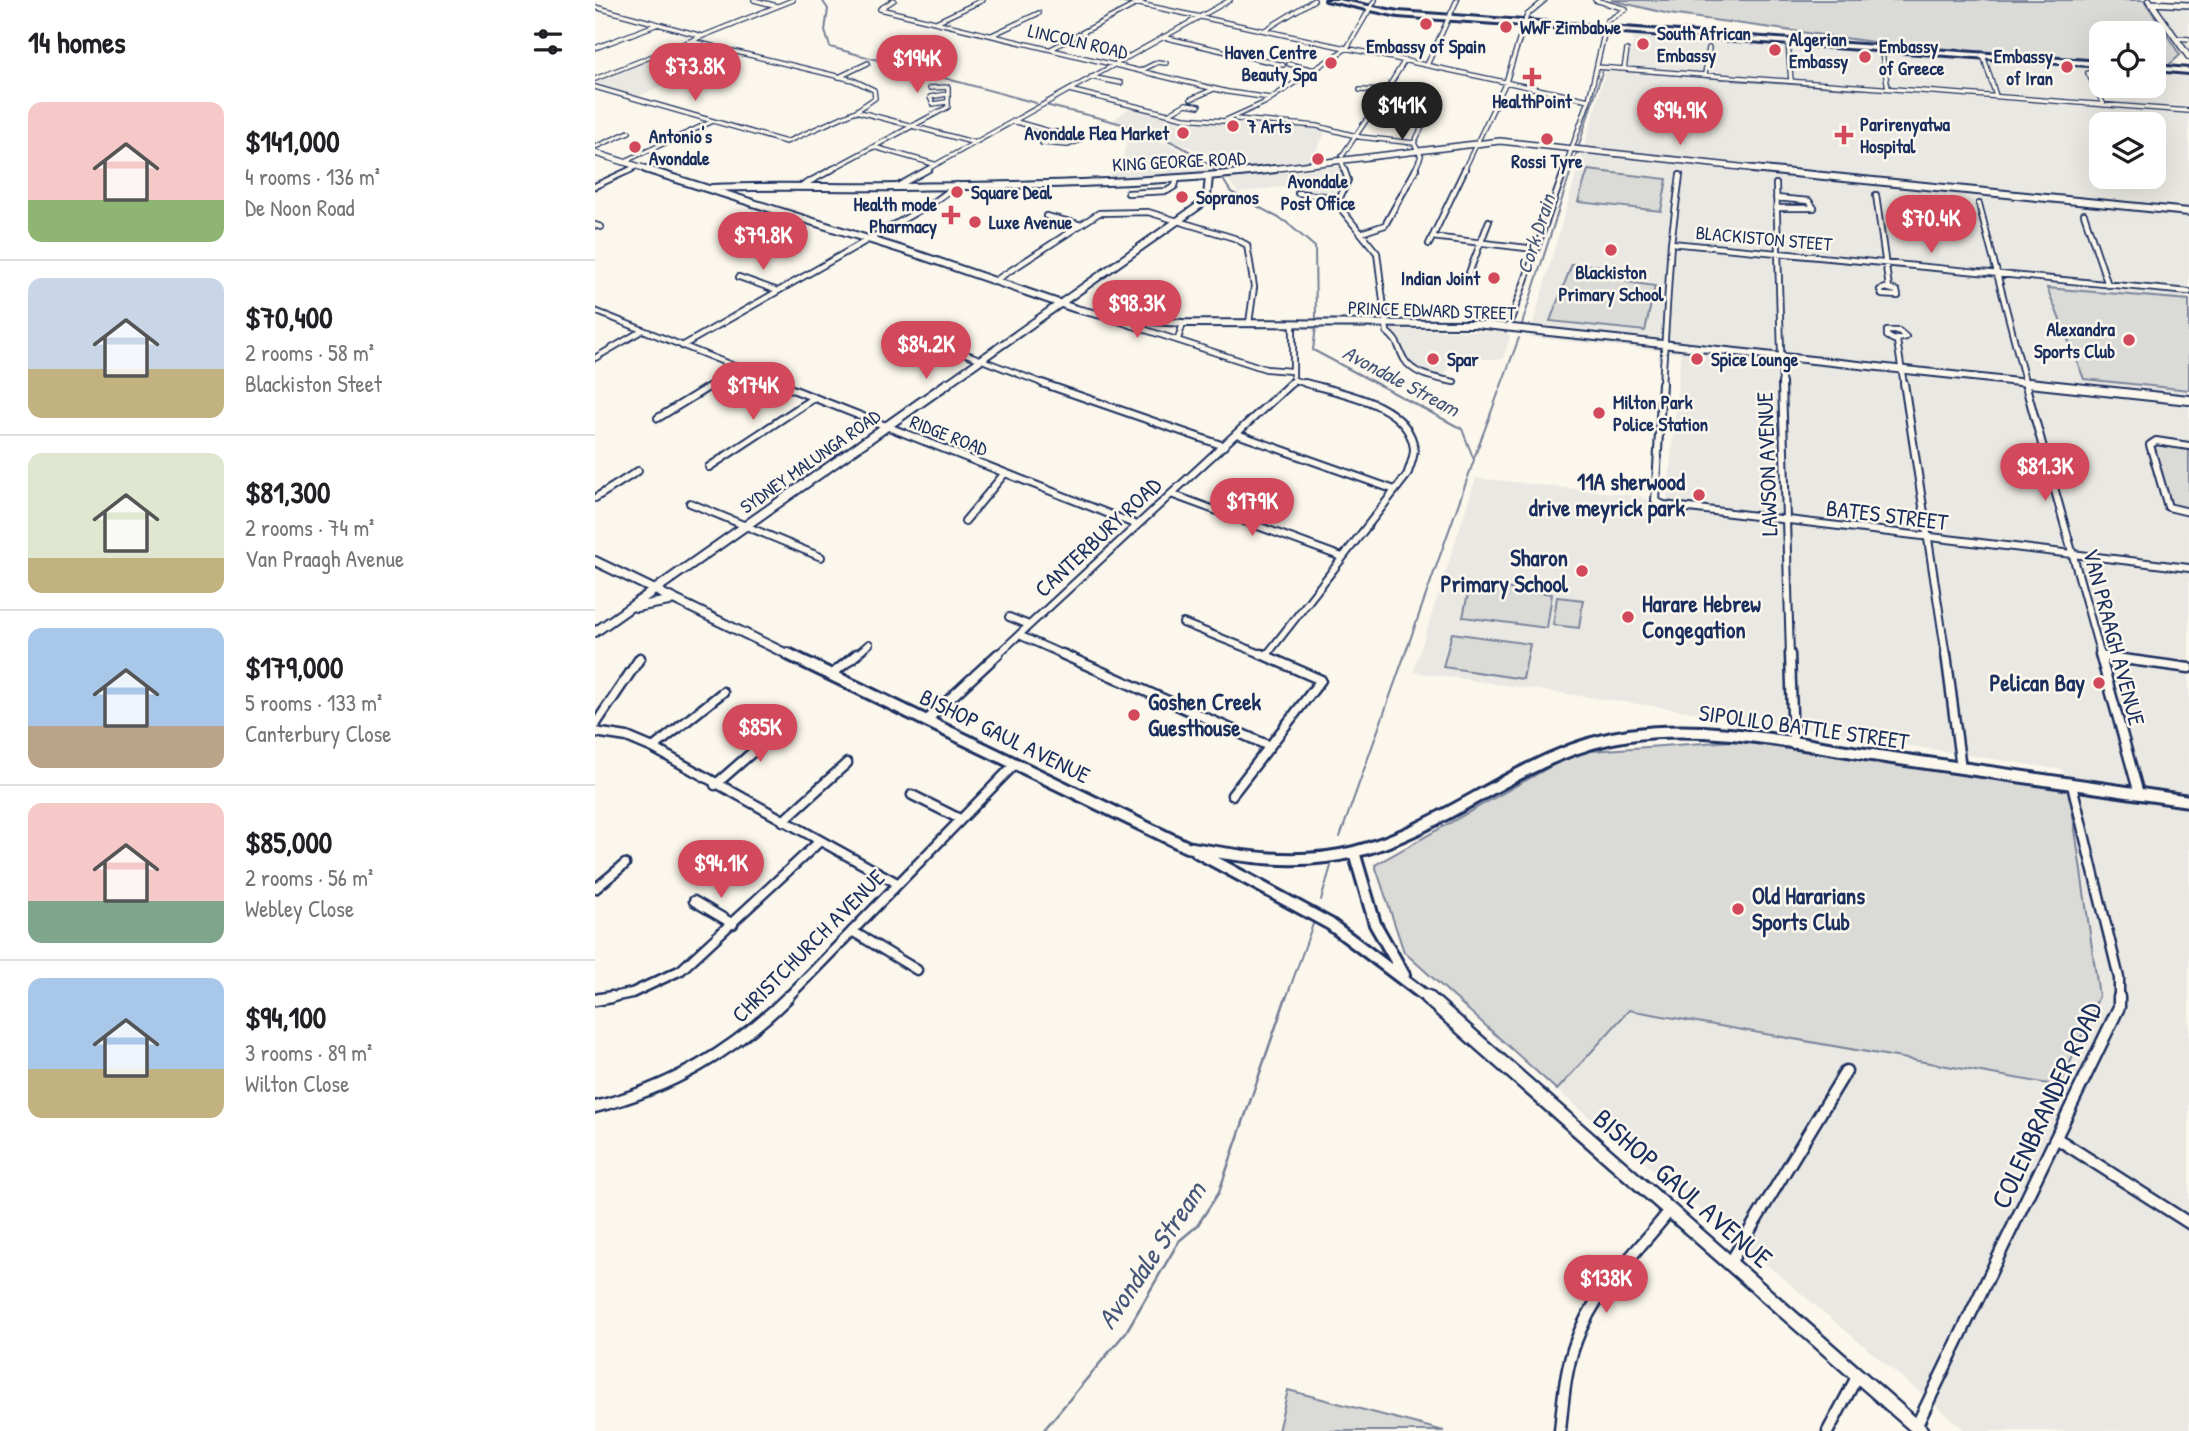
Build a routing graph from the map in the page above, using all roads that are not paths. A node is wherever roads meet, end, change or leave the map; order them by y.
1 (754, 0) edge
2 (767, 0) edge
3 (793, 0) edge
4 (894, 0) edge
5 (983, 0) edge
6 (1121, 0) edge
7 (1144, 0) edge
8 (1230, 0) edge
9 (1314, 0) edge
10 (1329, 0) edge
11 (1375, 0) edge
12 (1457, 0) edge
13 (1545, 0) edge
14 (1595, 0) edge
15 (762, 2) junction
16 (1137, 4) junction
17 (2155, 4) edge
18 (2169, 5) junction
19 (778, 6) junction
20 (2189, 6) edge
21 (595, 7) edge
22 (1370, 10) junction
23 (1039, 13) dead end
24 (1201, 17) junction
25 (1448, 18) junction
26 (935, 22) junction
27 (1524, 23) junction
28 (658, 24) junction
29 (1604, 29) junction
30 (1264, 30) junction
31 (703, 36) junction
32 (991, 36) junction
33 (1163, 37) junction
34 (2177, 39) junction
35 (2189, 39) edge
36 (691, 41) junction
37 (1788, 42) junction
38 (595, 48) edge
39 (1347, 48) junction
40 (1709, 48) dead end
41 (1881, 48) junction
42 (1051, 49) junction
43 (1627, 50) dead end
44 (1983, 55) junction
45 (2189, 57) edge
46 (1405, 60) junction
47 (868, 63) dead end
48 (1166, 63) dead end
49 (2089, 63) edge
50 (1113, 64) junction
51 (1289, 64) dead end
52 (1283, 65) dead end
53 (1427, 65) junction
54 (1597, 67) junction
55 (1624, 69) junction
56 (2166, 69) edge
57 (1315, 70) junction
58 (1141, 71) junction
59 (2189, 71) edge
60 (1705, 74) junction
61 (2088, 74) dead end
62 (839, 76) junction
63 (1091, 77) junction
64 (595, 79) edge
65 (1791, 81) junction
66 (1506, 82) junction
67 (1121, 83) dead end
68 (595, 87) edge
69 (930, 88) dead end
70 (1888, 88) junction
71 (1215, 89) junction
72 (1069, 90) junction
73 (1360, 90) dead end
74 (1386, 91) junction
75 (1408, 92) dead end
76 (2046, 93) dead end
77 (947, 94) junction
78 (1996, 96) junction
79 (1270, 98) junction
80 (1191, 99) dead end
81 (1589, 100) junction
82 (2050, 100) junction
83 (1378, 103) dead end
84 (947, 105) junction
85 (2104, 105) junction
86 (1199, 106) dead end
87 (856, 111) junction
88 (2189, 111) edge
89 (1371, 113) dead end
90 (1167, 114) junction
91 (1232, 119) junction
92 (1012, 120) junction
93 (711, 121) junction
94 (912, 127) junction
95 (629, 132) dead end
96 (1056, 132) junction
97 (1355, 136) junction
98 (972, 142) junction
99 (1414, 143) junction
100 (1478, 143) junction
101 (874, 146) junction
102 (595, 147) edge
103 (1572, 148) junction
104 (595, 153) edge
105 (1419, 153) junction
106 (1342, 160) junction
107 (623, 162) junction
108 (934, 164) junction
109 (638, 166) junction
110 (1679, 175) dead end
111 (1209, 177) junction
112 (1177, 178) junction
113 (723, 182) junction
114 (691, 183) junction
115 (786, 184) junction
116 (805, 184) junction
117 (1776, 184) dead end
118 (957, 185) junction
119 (595, 186) edge
120 (734, 186) junction
121 (896, 187) junction
122 (710, 189) junction
123 (1128, 192) dead end
124 (1298, 193) dead end
125 (728, 195) junction
126 (1876, 195) dead end
127 (1338, 198) junction
128 (1776, 198) junction
129 (1979, 204) dead end
130 (1776, 208) junction
131 (2189, 211) edge
132 (2084, 214) dead end
133 (1046, 216) dead end
134 (1489, 220) dead end
135 (1178, 221) junction
136 (1078, 224) junction
137 (1361, 233) junction
138 (1432, 237) junction
139 (867, 239) junction
140 (1481, 243) junction
141 (1671, 243) junction
142 (1429, 244) dead end
143 (1535, 250) junction
144 (1777, 253) junction
145 (1884, 263) junction
146 (1469, 274) dead end
147 (1995, 274) junction
148 (739, 276) dead end
149 (996, 281) junction
150 (2108, 285) junction
151 (1889, 288) dead end
152 (778, 291) junction
153 (2189, 292) edge
154 (1061, 304) junction
155 (595, 311) edge
156 (1103, 316) junction
157 (1385, 322) junction
158 (1183, 323) junction
159 (1249, 323) junction
160 (1293, 323) junction
161 (1508, 328) junction
162 (643, 330) junction
163 (930, 340) dead end
164 (1178, 340) junction
165 (1897, 341) dead end
166 (1666, 344) junction
167 (682, 346) junction
168 (1782, 356) junction
169 (595, 358) edge
170 (979, 361) junction
171 (738, 369) junction
172 (1291, 371) junction
173 (1900, 371) junction
174 (1294, 380) junction
175 (1454, 382) dead end
176 (2026, 383) junction
177 (812, 399) junction
178 (2189, 400) edge
179 (658, 418) dead end
180 (886, 427) junction
181 (1237, 434) junction
182 (1224, 446) junction
183 (2189, 446) edge
184 (709, 467) dead end
185 (638, 471) dead end
186 (1005, 473) junction
187 (1395, 490) junction
188 (1171, 494) junction
189 (595, 498) edge
190 (690, 503) dead end
191 (2189, 512) edge
192 (965, 521) dead end
193 (1787, 521) junction
194 (1136, 526) junction
195 (744, 527) junction
196 (1930, 538) junction
197 (2073, 554) junction
198 (821, 557) dead end
199 (1342, 557) junction
200 (595, 561) edge
201 (2189, 568) edge
202 (653, 591) junction
203 (673, 601) junction
204 (623, 612) junction
205 (1009, 617) dead end
206 (1183, 623) dead end
207 (1029, 625) junction
208 (595, 632) edge
209 (1019, 635) junction
210 (869, 644) dead end
211 (1266, 656) junction
212 (2101, 656) junction
213 (640, 658) dead end
214 (2189, 668) edge
215 (831, 675) junction
216 (723, 692) dead end
217 (926, 721) junction
218 (787, 722) dead end
219 (595, 725) edge
220 (595, 732) edge
221 (1793, 744) junction
222 (1269, 746) junction
223 (653, 748) junction
224 (847, 763) dead end
225 (1015, 764) junction
226 (1961, 768) junction
227 (715, 785) junction
228 (2072, 785) junction
229 (2139, 794) junction
230 (912, 795) dead end
231 (1232, 795) dead end
232 (2189, 801) edge
233 (960, 819) junction
234 (783, 821) junction
235 (820, 841) junction
236 (1187, 847) junction
237 (1354, 852) junction
238 (625, 864) dead end
239 (897, 883) junction
240 (595, 889) edge
241 (694, 901) dead end
242 (733, 924) junction
243 (852, 930) junction
244 (917, 970) dead end
245 (1411, 984) junction
246 (595, 1000) edge
247 (1846, 1070) dead end
248 (595, 1107) edge
249 (2056, 1138) junction
250 (1670, 1210) junction
251 (2189, 1223) edge
252 (1730, 1263) junction
253 (1858, 1375) junction
254 (1919, 1429) edge
255 (1560, 1431) edge
256 (1828, 1431) edge

1 - 15 street
2 - 15 street
3 - 19 street
4 - 26 street, LINCOLN ROAD
5 - 26 street
6 - 16 street
7 - 16 street
8 - 24 street
9 - 30 street
10 - 22 highway
11 - 22 street
12 - 25 street
13 - 27 street
14 - 29 street
15 - 19 street
16 - 24 street
16 - 42 street
17 - 18 main road
17 - 18 main road
17 - 34 main road
18 - 20 main road
19 - 31 street
21 - 28 street
22 - 25 highway
22 - 39 street
23 - 32 street
24 - 30 street
24 - 33 street
25 - 27 highway
25 - 53 street
26 - 32 street, LINCOLN ROAD
27 - 29 highway
27 - 66 street
28 - 31 street
28 - 38 street
29 - 37 highway
29 - 54 street
30 - 39 street
31 - 36 street
32 - 42 street, LINCOLN ROAD
33 - 50 street
33 - 52 street
34 - 35 street
34 - 45 main road
36 - 62 street
36 - 64 street
37 - 41 highway
37 - 65 street
39 - 46 street
39 - 57 street
40 - 60 street
41 - 44 highway
41 - 70 street
42 - 50 street, LINCOLN ROAD
43 - 55 street
44 - 49 highway
44 - 78 street
46 - 53 street
46 - 74 street
47 - 62 street
48 - 58 street
50 - 58 street, LINCOLN ROAD
50 - 63 street
51 - 57 street
53 - 66 street
54 - 55 street
54 - 81 street
55 - 60 street
56 - 59 highway
57 - 79 street
58 - 71 street, LINCOLN ROAD
60 - 65 street
61 - 85 street
62 - 87 street
63 - 67 street
63 - 72 street
65 - 70 street
66 - 81 street
66 - 100 street
68 - 93 street
69 - 77 street
70 - 78 street
71 - 79 street, LINCOLN ROAD
71 - 80 street
72 - 90 street
72 - 92 street
73 - 74 street
74 - 83 street
75 - 99 street
76 - 82 street
77 - 84 street
77 - 84 street
78 - 82 street
79 - 91 street
81 - 103 street
82 - 85 street
84 - 94 street
85 - 88 street
86 - 90 street
87 - 93 street
87 - 94 street
89 - 97 street
90 - 91 street
91 - 97 street
92 - 96 street
92 - 98 street
93 - 107 street
94 - 98 street
94 - 101 street
95 - 102 street
96 - 96 street
97 - 99 street
97 - 106 street
98 - 108 street
99 - 105 street
100 - 103 main road, KING GEORGE ROAD
100 - 105 main road, KING GEORGE ROAD
100 - 138 street
101 - 108 street
101 - 116 street
103 - 131 main road, KING GEORGE ROAD
103 - 143 street
104 - 107 main road
105 - 106 main road, KING GEORGE ROAD
105 - 137 street
106 - 111 main road, KING GEORGE ROAD
106 - 127 street
107 - 109 main road
108 - 121 street
109 - 114 main road
109 - 119 street
110 - 141 street
111 - 112 main road, KING GEORGE ROAD
111 - 135 main road, SYDNEY MALUNGA ROAD
112 - 118 main road, KING GEORGE ROAD
112 - 123 street
113 - 114 main road, KING GEORGE ROAD
113 - 115 main road, KING GEORGE ROAD
113 - 122 main road
114 - 122 main road, PRINCE EDWARD STREET
115 - 116 main road, KING GEORGE ROAD
115 - 120 main road, KING GEORGE ROAD
116 - 121 main road, KING GEORGE ROAD
117 - 128 street, LAWSON AVENUE
118 - 121 main road, KING GEORGE ROAD
118 - 139 street
120 - 122 main road, KING GEORGE ROAD
120 - 125 main road
122 - 125 main road, PRINCE EDWARD STREET
124 - 127 street
125 - 139 main road, PRINCE EDWARD STREET
126 - 145 street
127 - 137 street
128 - 130 street, LAWSON AVENUE
128 - 130 street
129 - 147 street, VAN PRAAGH AVENUE
130 - 144 street, LAWSON AVENUE
132 - 150 street
133 - 136 street
134 - 140 street
135 - 136 street
135 - 154 main road, SYDNEY MALUNGA ROAD
135 - 159 street
136 - 149 street
137 - 157 street
138 - 140 street
138 - 142 street
139 - 149 main road, PRINCE EDWARD STREET
139 - 152 street
140 - 143 street
140 - 146 street
141 - 144 street, BLACKISTON STEET
141 - 166 street
143 - 161 street
144 - 145 street, BLACKISTON STEET
144 - 168 street, LAWSON AVENUE
145 - 147 street, BLACKISTON STEET
145 - 151 street
147 - 150 street, BLACKISTON STEET
147 - 176 street, VAN PRAAGH AVENUE
148 - 152 street
149 - 154 main road, PRINCE EDWARD STREET
150 - 153 street, BLACKISTON STEET
152 - 167 street
154 - 156 main road, PRINCE EDWARD STREET
154 - 170 main road, SYDNEY MALUNGA ROAD
155 - 162 street, RIDGE ROAD
156 - 158 main road, PRINCE EDWARD STREET
156 - 164 street
157 - 160 main road, PRINCE EDWARD STREET
157 - 161 main road, PRINCE EDWARD STREET
157 - 175 street
158 - 159 main road, PRINCE EDWARD STREET
158 - 164 street
159 - 160 main road, PRINCE EDWARD STREET
160 - 172 street
161 - 166 main road, PRINCE EDWARD STREET
162 - 167 street, RIDGE ROAD
162 - 169 street
163 - 170 street
164 - 172 street
165 - 173 street
166 - 168 main road, PRINCE EDWARD STREET
166 - 193 street, BATES STREET
167 - 171 street, RIDGE ROAD
168 - 173 main road, PRINCE EDWARD STREET
168 - 193 street, LAWSON AVENUE
170 - 180 main road, SYDNEY MALUNGA ROAD
170 - 182 street
171 - 177 street, RIDGE ROAD
171 - 179 street
172 - 174 street
173 - 176 main road, PRINCE EDWARD STREET
173 - 196 street
174 - 181 street, CANTERBURY ROAD
174 - 187 street
176 - 178 main road, PRINCE EDWARD STREET
176 - 197 street, VAN PRAAGH AVENUE
177 - 180 street, RIDGE ROAD
177 - 184 street
180 - 186 street, RIDGE ROAD
180 - 195 main road, SYDNEY MALUNGA ROAD
181 - 182 street, CANTERBURY ROAD
181 - 187 street
182 - 188 street, CANTERBURY ROAD
183 - 191 street
185 - 189 street
186 - 192 street
186 - 194 street, RIDGE ROAD
187 - 199 street
188 - 194 street, CANTERBURY ROAD
188 - 199 street
190 - 195 street
193 - 196 street, BATES STREET
193 - 221 street, LAWSON AVENUE
194 - 207 street, CANTERBURY ROAD
195 - 198 street
195 - 202 main road, SYDNEY MALUNGA ROAD
196 - 197 street, BATES STREET
196 - 226 street
197 - 201 street, BATES STREET
197 - 212 street, VAN PRAAGH AVENUE
199 - 211 street
200 - 202 main road, BISHOP GAUL AVENUE
202 - 203 main road, BISHOP GAUL AVENUE
202 - 204 main road, SYDNEY MALUNGA ROAD
203 - 204 main road
203 - 215 main road, BISHOP GAUL AVENUE
204 - 208 main road, SYDNEY MALUNGA ROAD
205 - 207 street
206 - 211 street
207 - 209 street, CANTERBURY ROAD
209 - 217 street, CANTERBURY ROAD
209 - 222 street
210 - 215 street
211 - 222 street
212 - 214 street
212 - 229 street, VAN PRAAGH AVENUE
213 - 219 street
215 - 217 main road, BISHOP GAUL AVENUE
216 - 223 street
217 - 225 main road, BISHOP GAUL AVENUE
218 - 227 street
220 - 223 street
221 - 226 main road, SIPOLILO BATTLE STREET
221 - 237 main road, SIPOLILO BATTLE STREET
222 - 231 street
223 - 227 street
224 - 234 street
225 - 233 street, CHRISTCHURCH AVENUE
225 - 236 main road, BISHOP GAUL AVENUE
226 - 228 main road, SIPOLILO BATTLE STREET
227 - 234 street
228 - 229 main road, SIPOLILO BATTLE STREET
228 - 249 street, COLENBRANDER ROAD
229 - 232 main road, SIPOLILO BATTLE STREET
230 - 233 street
233 - 239 street, CHRISTCHURCH AVENUE
234 - 235 street
235 - 239 street
235 - 242 street
236 - 237 main road, BISHOP GAUL AVENUE
236 - 245 main road
237 - 245 main road
238 - 240 street
239 - 243 street, CHRISTCHURCH AVENUE
241 - 242 street
242 - 246 street
243 - 244 street
243 - 248 street, CHRISTCHURCH AVENUE
245 - 250 main road, BISHOP GAUL AVENUE
247 - 252 street
249 - 251 street
249 - 254 street, COLENBRANDER ROAD
250 - 252 main road, BISHOP GAUL AVENUE
250 - 255 street
252 - 253 main road, BISHOP GAUL AVENUE
253 - 254 main road, BISHOP GAUL AVENUE
253 - 256 street

